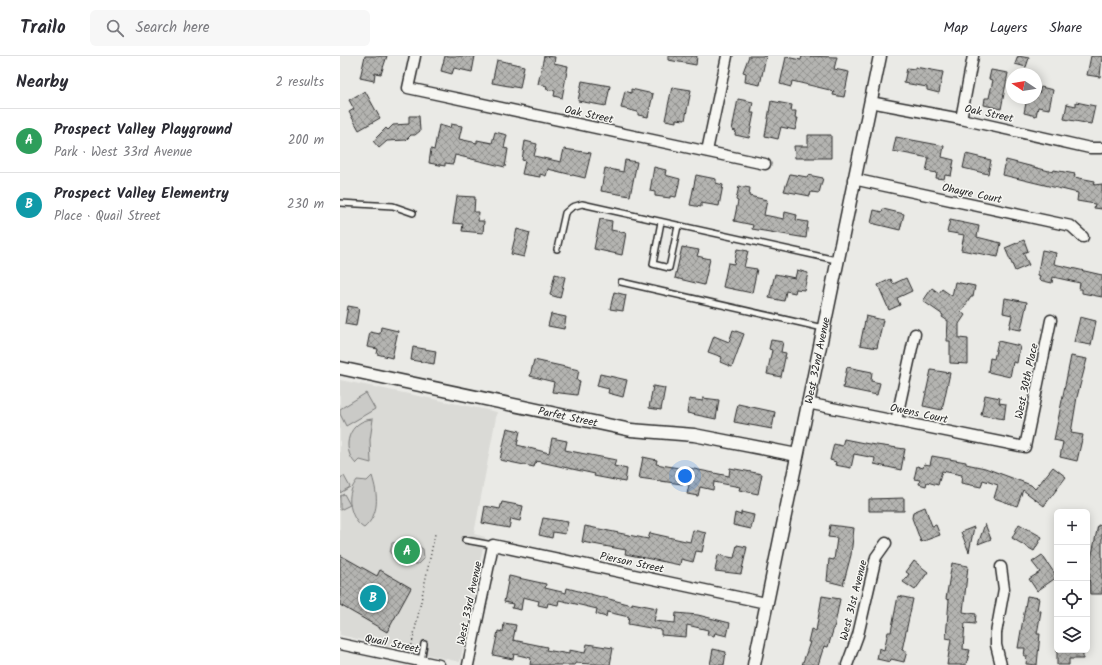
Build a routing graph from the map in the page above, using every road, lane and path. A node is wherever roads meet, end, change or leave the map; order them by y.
1 (415, 56) edge
2 (727, 56) edge
3 (880, 56) edge
4 (973, 56) edge
5 (870, 102) junction
6 (961, 119) junction
7 (1102, 148) edge
8 (707, 151) junction
9 (765, 164) dead end
10 (853, 179) junction
11 (340, 203) edge
12 (413, 213) dead end
13 (661, 222) junction
14 (678, 226) junction
15 (1083, 237) dead end
16 (558, 249) dead end
17 (836, 260) junction
18 (621, 282) dead end
19 (1051, 320) dead end
20 (823, 328) junction
21 (915, 334) dead end
22 (340, 368) edge
23 (807, 403) junction
24 (896, 421) junction
25 (1025, 447) joint
26 (797, 456) junction
27 (435, 534) dead end
28 (465, 540) dead end
29 (886, 543) dead end
30 (493, 546) junction
31 (1001, 567) dead end
32 (766, 603) junction
33 (340, 644) edge
34 (424, 644) dead end
35 (409, 658) junction
36 (421, 661) junction
37 (439, 665) edge
38 (468, 665) edge
39 (754, 665) edge
40 (847, 665) edge
41 (1001, 665) edge

1 - 8 street, Oak Street
2 - 8 street
3 - 5 street, West 32nd Avenue
4 - 6 street
5 - 6 street, Oak Street
5 - 10 street, West 32nd Avenue
6 - 7 street, Oak Street
8 - 9 street, Oak Street
10 - 15 street, Ohayre Court
10 - 17 street, West 32nd Avenue
11 - 12 lane
13 - 14 lane
13 - 14 lane
13 - 16 lane
14 - 17 lane
17 - 20 street, West 32nd Avenue
18 - 20 lane
19 - 25 street, West 30th Place
20 - 23 street, West 32nd Avenue
21 - 24 street
22 - 26 street, Parfet Street
23 - 24 street, Owens Court
23 - 26 street, West 32nd Avenue
24 - 25 street, Owens Court
26 - 32 street, West 32nd Avenue
27 - 35 path
28 - 30 lane
29 - 40 street, West 31st Avenue
30 - 32 street, Pierson Street
30 - 38 street, West 33rd Avenue
31 - 41 street
32 - 39 street, West 32nd Avenue
33 - 35 street, Quail Street
34 - 36 lane
35 - 36 street, Quail Street
36 - 37 street, Quail Street

